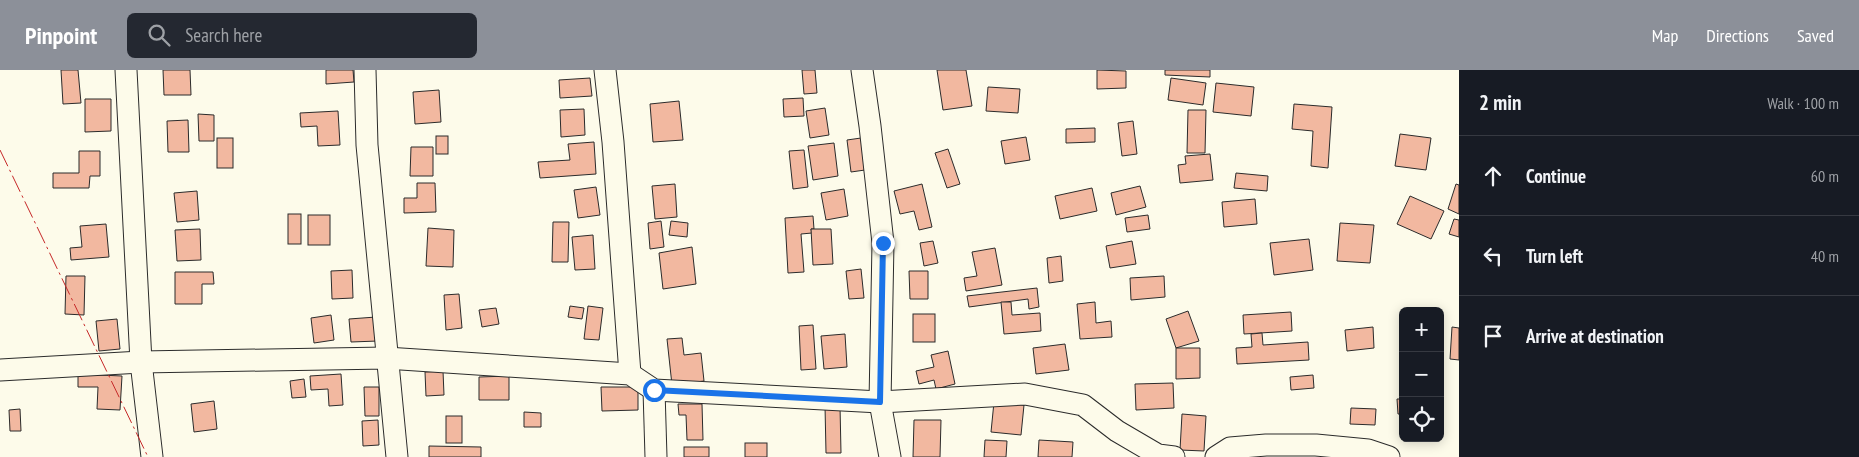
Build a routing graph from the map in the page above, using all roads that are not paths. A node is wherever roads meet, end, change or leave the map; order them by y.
1 (126, 70) edge
2 (365, 70) edge
3 (605, 70) edge
4 (862, 70) edge
5 (386, 358) junction
6 (141, 362) junction
7 (0, 370) edge
8 (630, 374) junction
9 (654, 390) junction
10 (880, 402) junction
11 (152, 457) edge
12 (397, 457) edge
13 (656, 457) edge
14 (890, 457) edge
15 (1174, 457) edge
16 (1216, 457) edge
17 (1389, 457) edge

1 - 6 street
2 - 5 street
3 - 8 street
4 - 10 street
5 - 6 street
5 - 8 street
5 - 12 street
6 - 7 street
6 - 11 street
8 - 9 street
9 - 10 street
9 - 13 street
10 - 14 street
10 - 15 street
16 - 17 street

